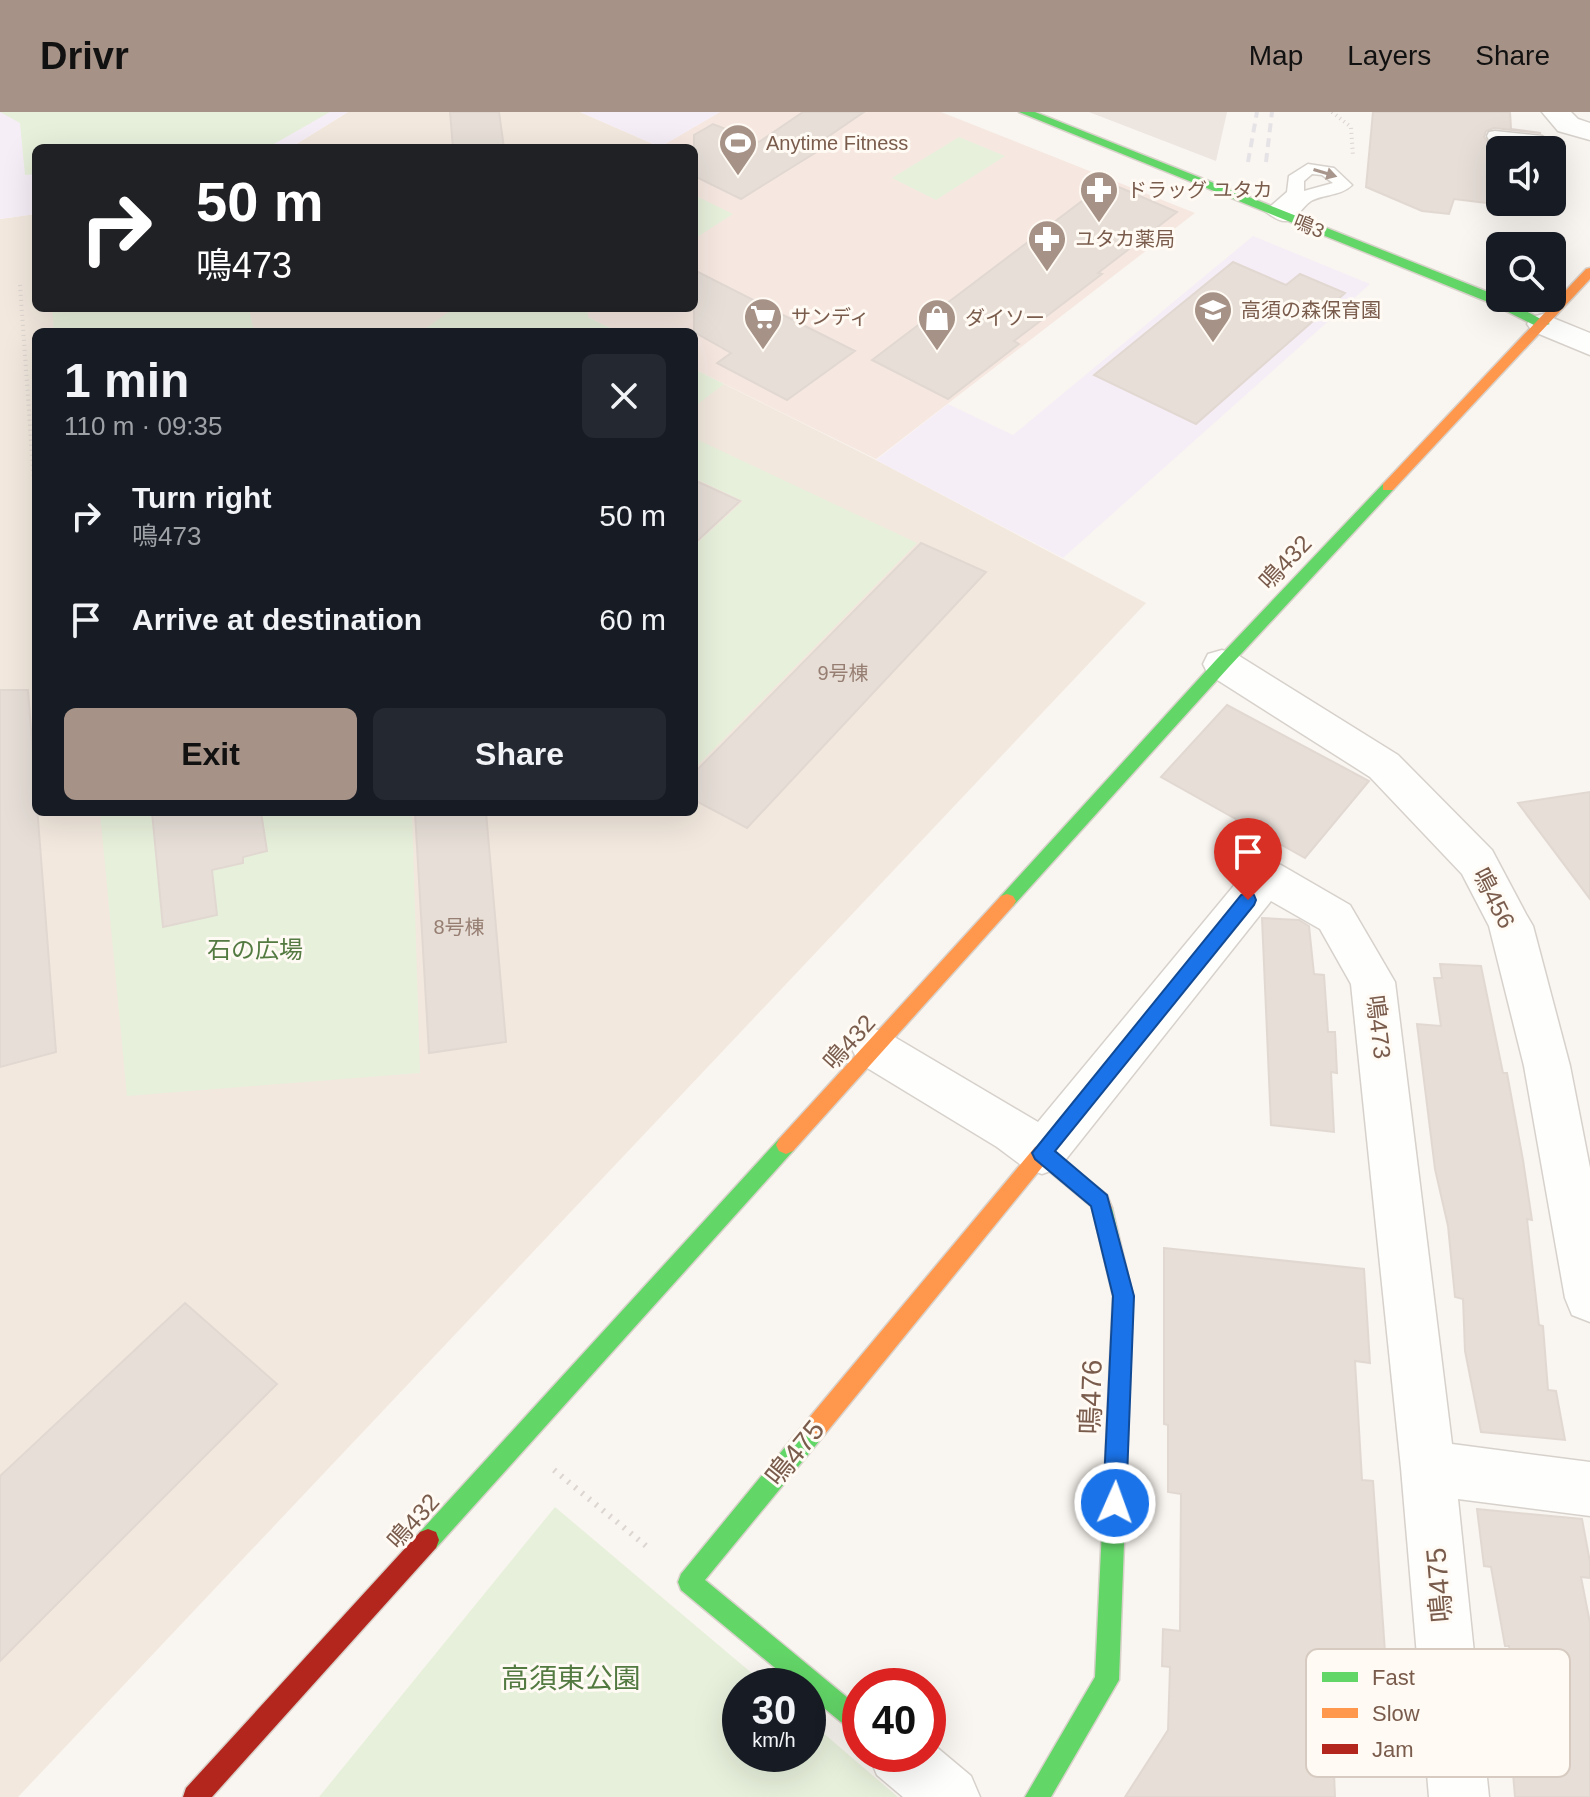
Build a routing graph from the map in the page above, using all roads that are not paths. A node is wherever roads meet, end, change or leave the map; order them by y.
1 (1025, 112) edge
2 (1556, 112) edge
3 (1590, 132) edge
4 (1590, 272) edge
5 (1543, 324) junction
6 (1590, 345) edge
7 (1222, 664) junction
8 (875, 1049) junction
9 (1042, 1153) junction
10 (1590, 1298) edge
11 (1428, 1468) junction
12 (1590, 1489) edge
13 (1445, 1649) edge
14 (842, 1708) edge
15 (920, 1772) edge
16 (1457, 1777) edge
17 (195, 1797) edge
18 (950, 1797) edge
19 (1037, 1797) edge
20 (1459, 1797) edge

1 - 5 street, 鳴3
2 - 3 street
4 - 5 street, 鳴432
5 - 6 street, 鳴3
5 - 7 street, 鳴432
7 - 8 street, 鳴432
7 - 10 street, 鳴456
8 - 9 street
8 - 17 street, 鳴432
9 - 11 street, 鳴473
9 - 14 street, 鳴475
9 - 19 street, 鳴476
11 - 12 street
11 - 13 street, 鳴475
15 - 18 street
16 - 20 street, 鳴475

